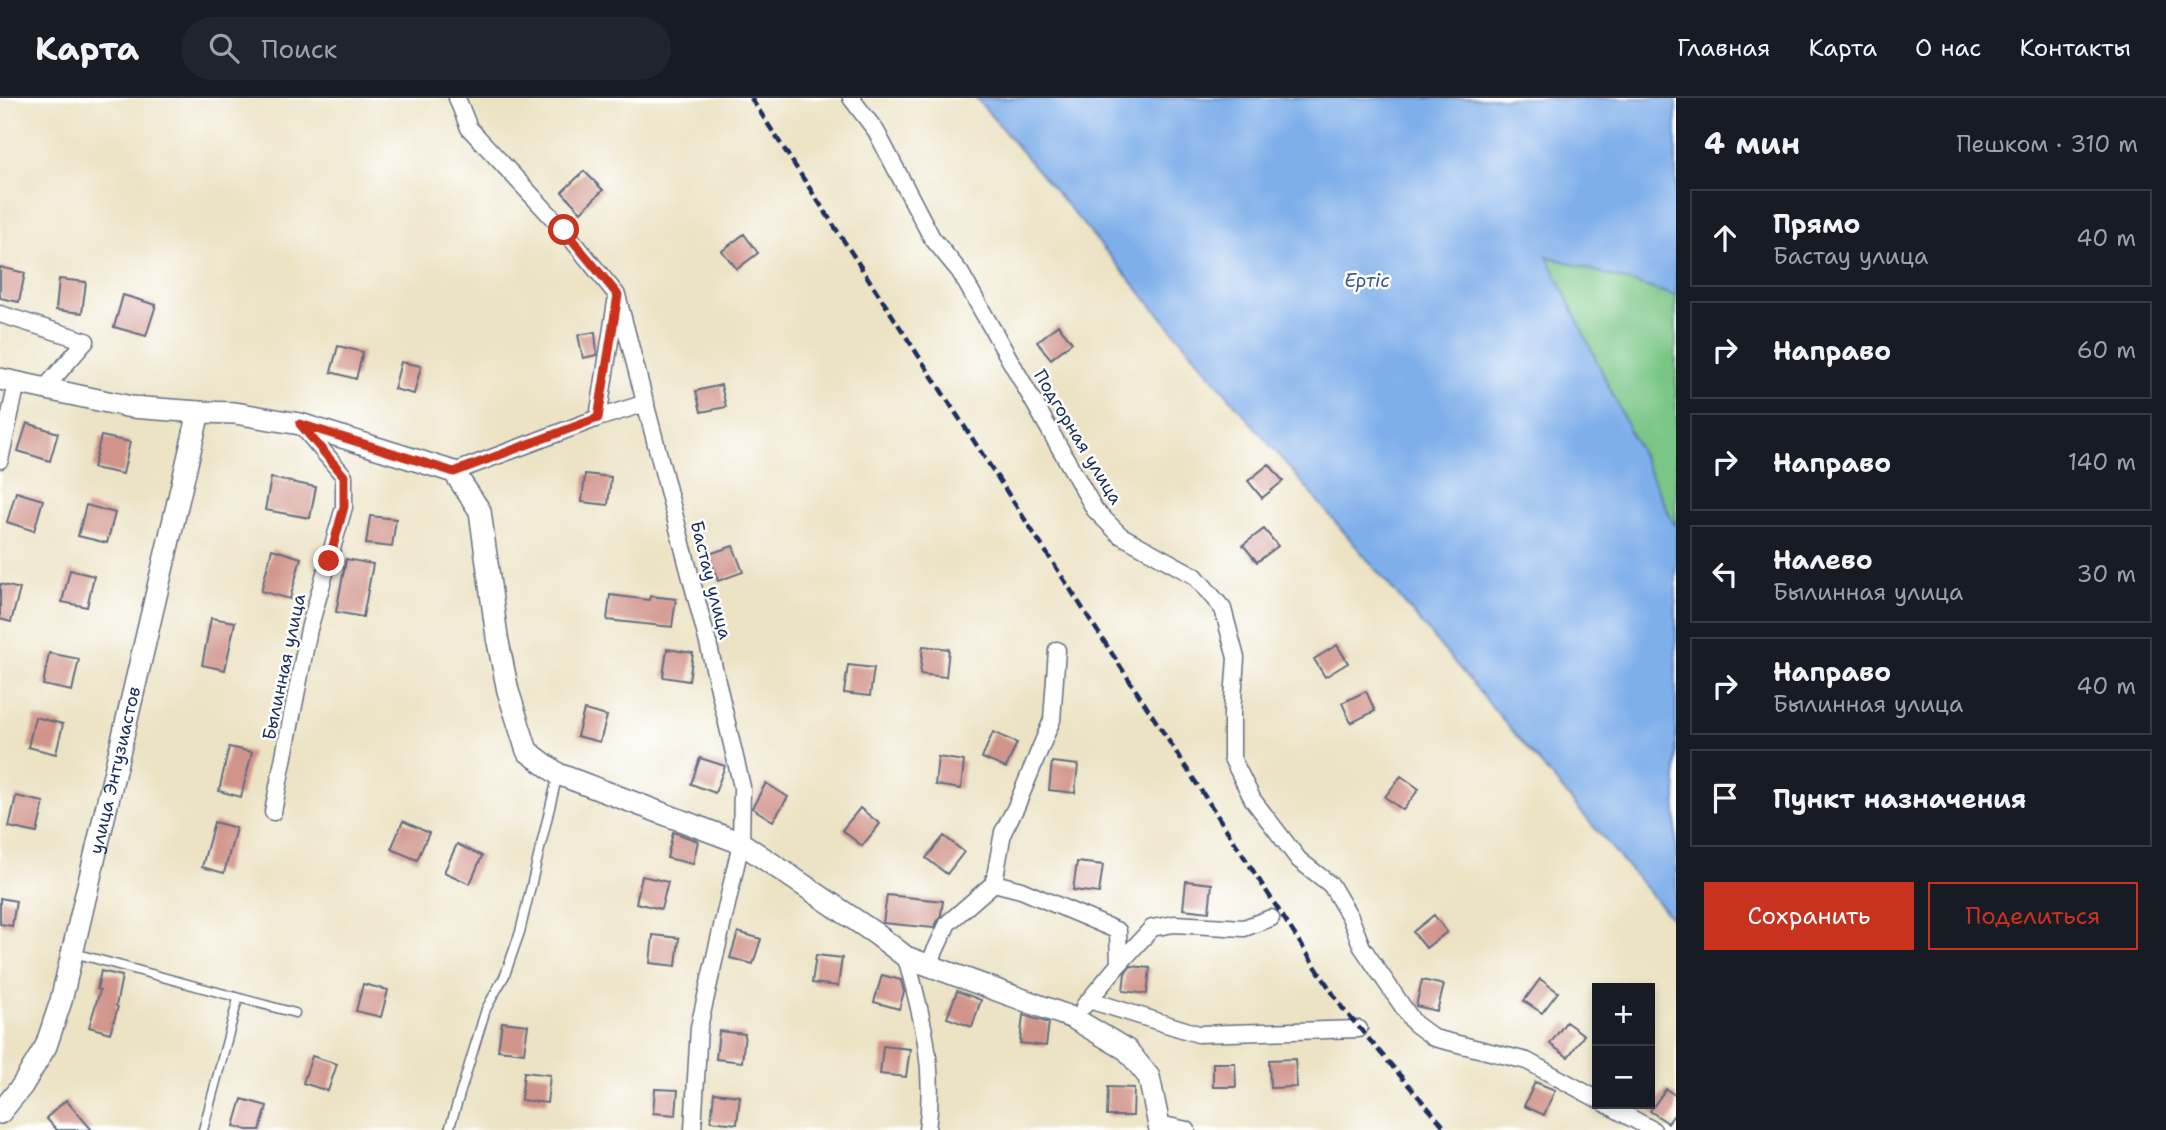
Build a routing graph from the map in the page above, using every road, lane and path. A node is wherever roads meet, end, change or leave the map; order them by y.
1 (457, 98) edge
2 (851, 98) edge
3 (618, 295) junction
4 (0, 314) edge
5 (8, 381) edge
6 (44, 389) junction
7 (646, 403) junction
8 (199, 412) junction
9 (598, 418) junction
10 (300, 424) junction
11 (0, 460) edge
12 (454, 472) junction
13 (1057, 650) dead end
14 (558, 774) junction
15 (273, 812) dead end
16 (741, 843) junction
17 (994, 883) junction
18 (1271, 918) dead end
19 (74, 953) junction
20 (906, 957) junction
21 (1119, 964) junction
22 (928, 966) junction
23 (238, 999) junction
24 (1089, 1000) junction
25 (295, 1013) dead end
26 (1073, 1018) junction
27 (1359, 1029) dead end
28 (1592, 1096) edge
29 (1615, 1109) edge
30 (0, 1113) edge
31 (1160, 1127) edge
32 (203, 1130) edge
33 (449, 1130) edge
34 (693, 1130) edge
35 (927, 1130) edge
36 (1186, 1130) edge
37 (1653, 1130) edge

1 - 3 street, Бастау улица
2 - 28 street, Подгорная улица
3 - 7 street, Бастау улица
3 - 9 street
4 - 6 street
5 - 6 street
5 - 11 street
6 - 8 street
7 - 9 street
7 - 16 street, Бастау улица
8 - 10 street
8 - 19 street, улица Энтузиастов
9 - 12 street
10 - 12 street
10 - 15 street, Былинная улица
12 - 14 street
13 - 17 street
14 - 16 street
14 - 33 lane
16 - 20 street
16 - 34 street, Бастау улица
17 - 21 street
17 - 22 street
18 - 21 street
19 - 23 lane
19 - 30 street, улица Энтузиастов
20 - 22 street
20 - 35 street
21 - 24 street
22 - 26 street
23 - 25 lane
23 - 32 lane
24 - 26 street
24 - 27 street
26 - 31 street
29 - 37 street
31 - 36 street

